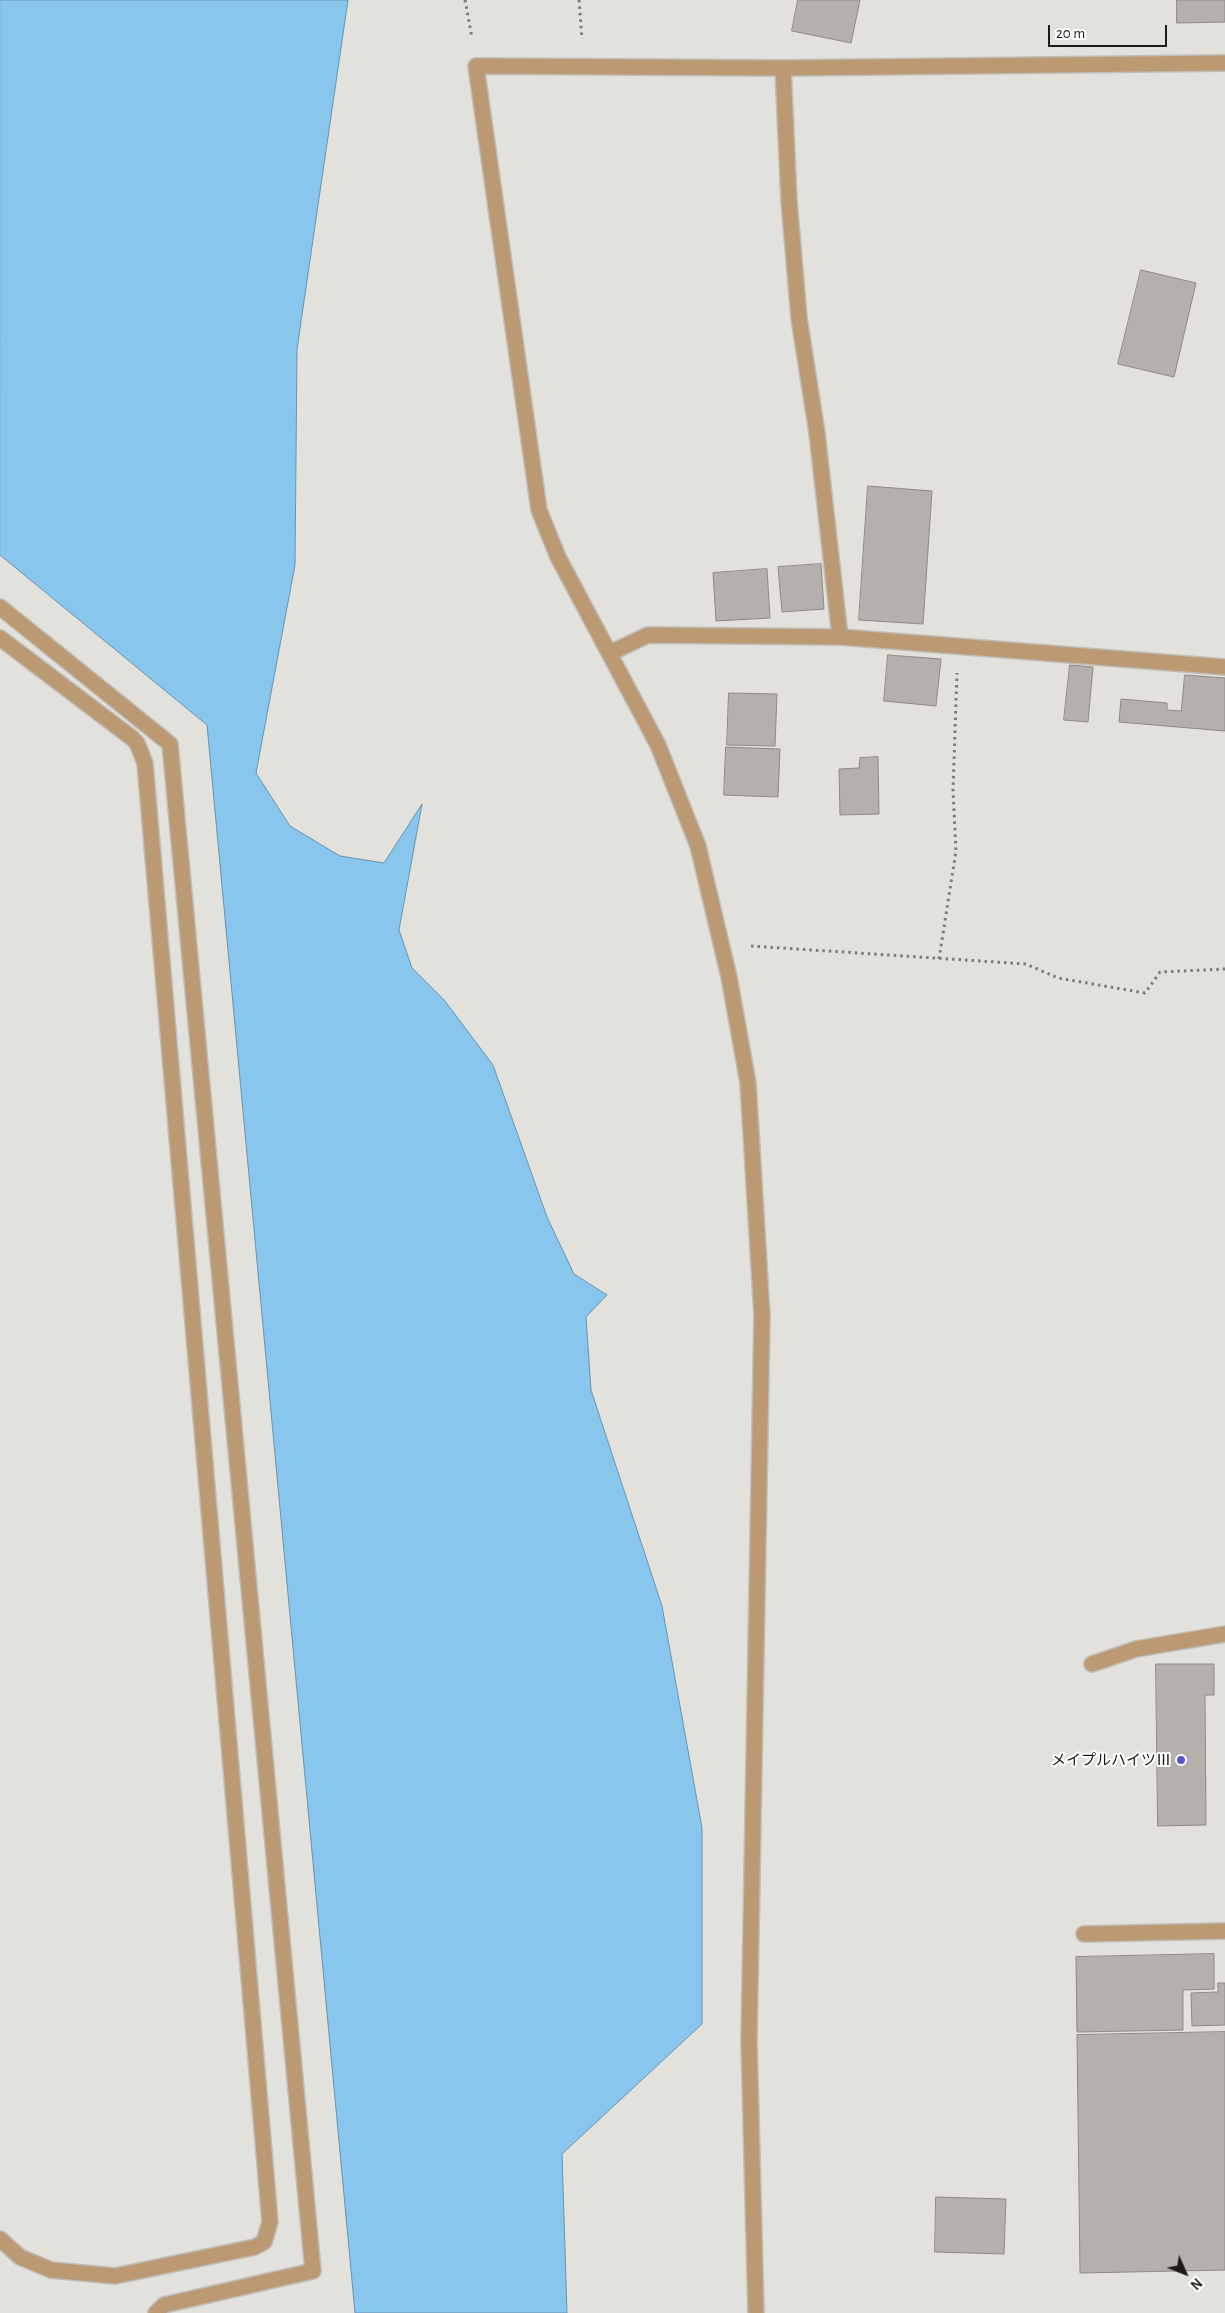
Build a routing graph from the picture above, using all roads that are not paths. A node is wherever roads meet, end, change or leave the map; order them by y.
1 (1225, 63) edge
2 (784, 68) junction
3 (0, 606) edge
4 (840, 637) junction
5 (0, 638) edge
6 (610, 653) junction
7 (1225, 667) edge
8 (1225, 1634) edge
9 (1092, 1664) dead end
10 (1225, 1931) edge
11 (1084, 1934) dead end
12 (0, 2239) edge
13 (156, 2313) edge
14 (756, 2313) edge

1 - 2 street
2 - 4 street
2 - 6 street
3 - 13 street
4 - 6 street
4 - 7 street
5 - 12 street
6 - 14 street
8 - 9 street
10 - 11 street

